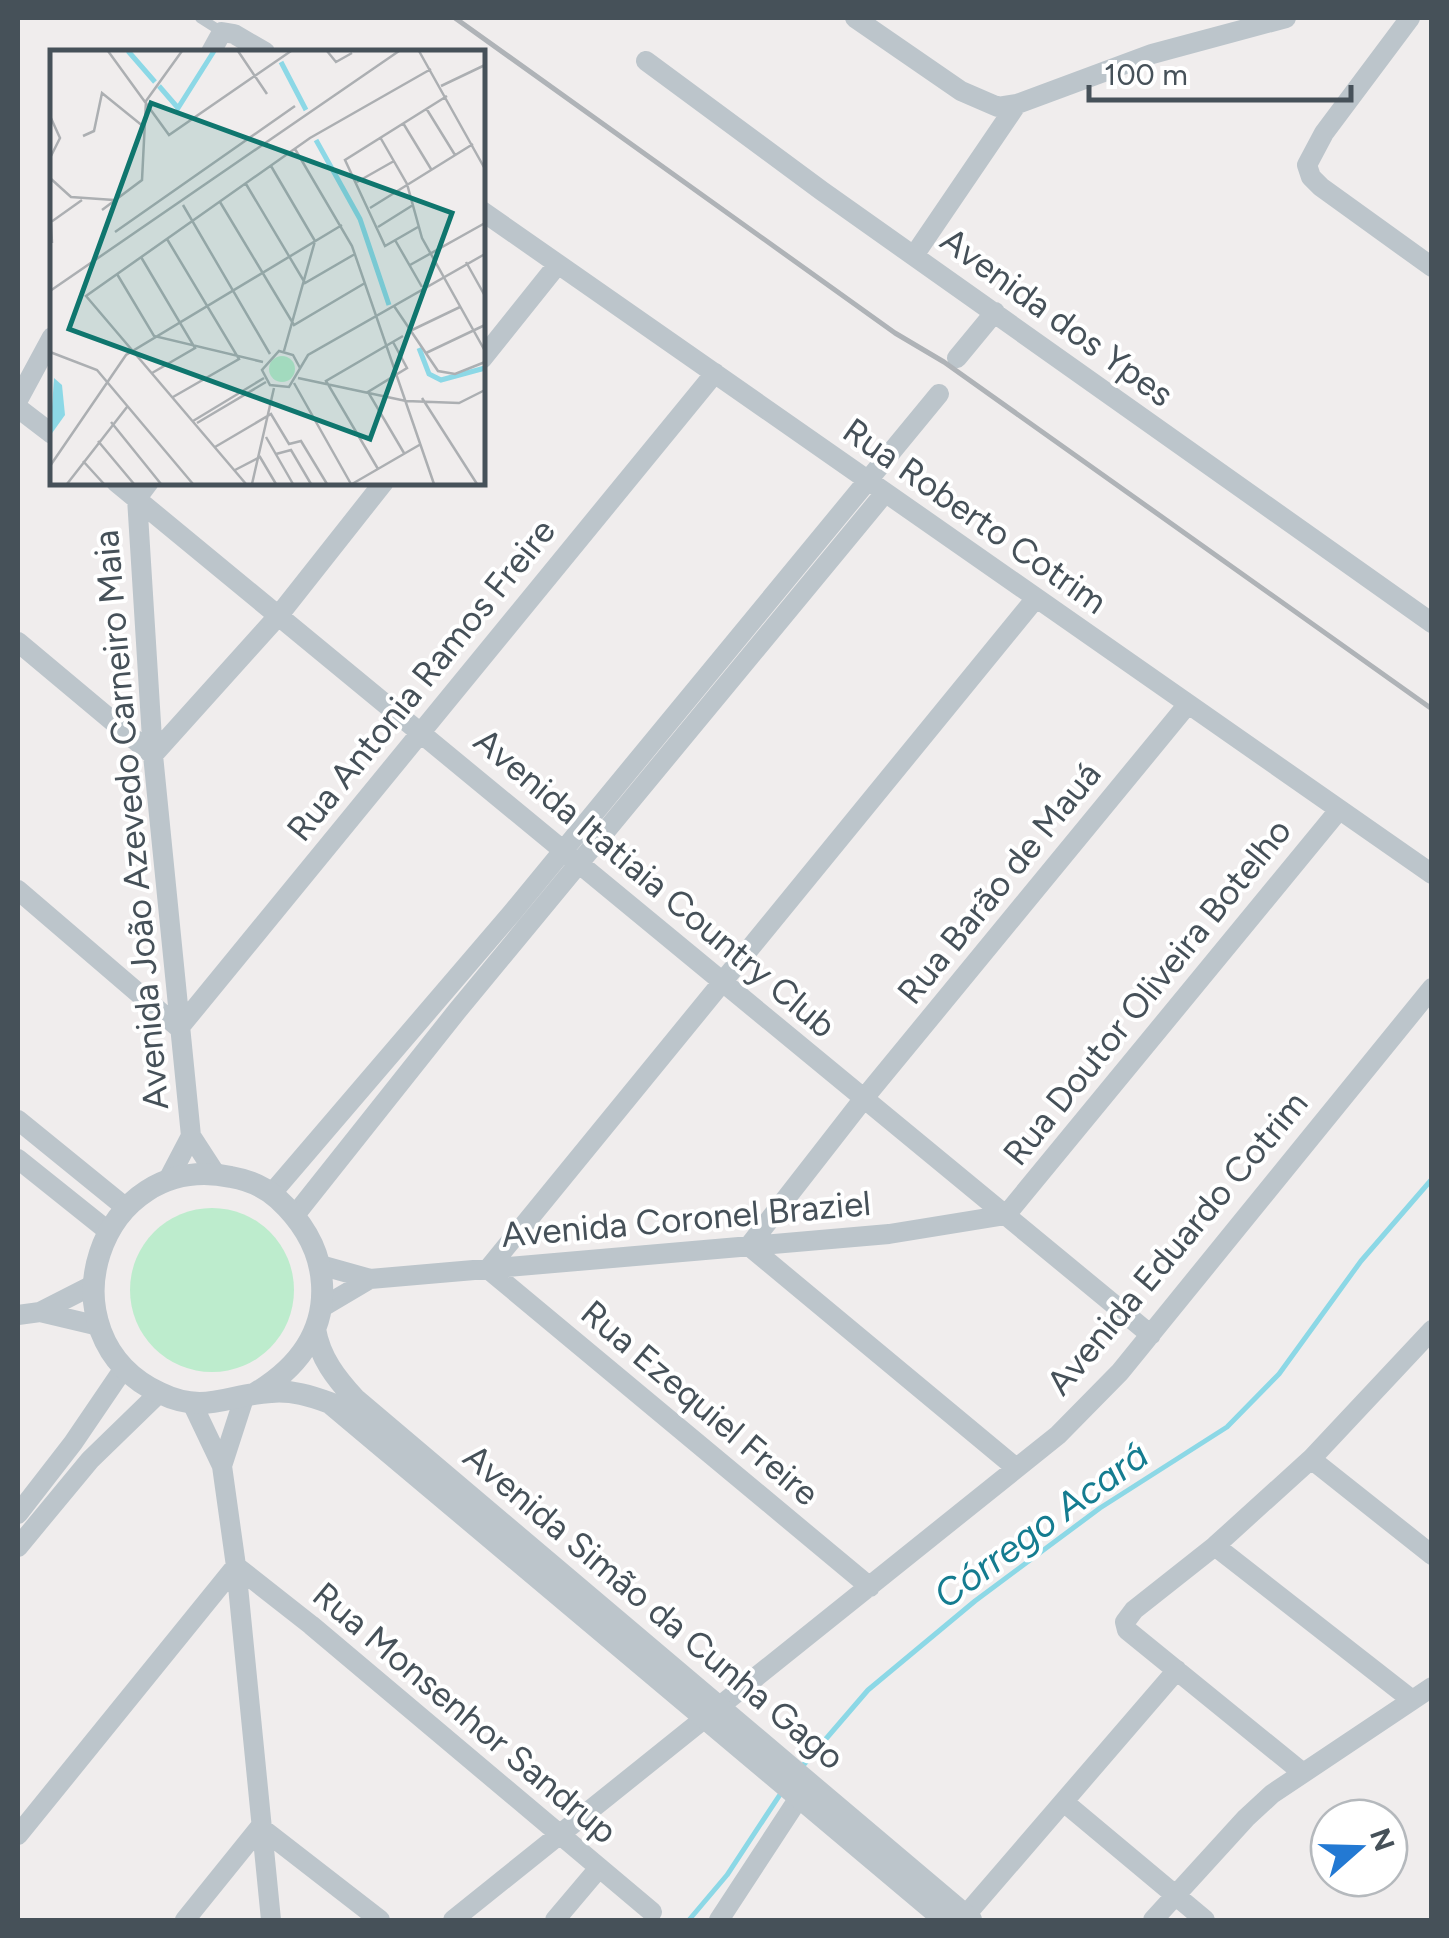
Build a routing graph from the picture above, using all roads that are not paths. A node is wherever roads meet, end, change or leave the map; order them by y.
1 (200, 18) edge
2 (855, 18) edge
3 (1286, 18) edge
4 (1410, 18) edge
5 (222, 32) junction
6 (212, 50) edge
7 (262, 50) edge
8 (646, 61) dead end
9 (1017, 104) junction
10 (485, 213) edge
11 (916, 254) junction
12 (558, 264) junction
13 (1432, 267) edge
14 (994, 312) junction
15 (50, 342) edge
16 (485, 355) edge
17 (957, 358) dead end
18 (715, 373) junction
19 (938, 394) dead end
20 (18, 400) edge
21 (18, 408) edge
22 (50, 432) edge
23 (866, 479) junction
24 (382, 485) edge
25 (143, 490) edge
26 (884, 494) junction
27 (1036, 598) junction
28 (279, 615) junction
29 (1432, 623) edge
30 (18, 642) edge
31 (1188, 704) junction
32 (421, 731) junction
33 (153, 756) junction
34 (1339, 810) junction
35 (570, 858) junction
36 (1432, 874) edge
37 (18, 890) edge
38 (724, 982) junction
39 (1432, 988) edge
40 (179, 1028) junction
41 (865, 1098) junction
42 (18, 1120) edge
43 (191, 1136) junction
44 (54, 1149) junction
45 (18, 1159) edge
46 (34, 1173) junction
47 (216, 1173) junction
48 (168, 1180) junction
49 (272, 1193) junction
50 (126, 1208) junction
51 (296, 1214) junction
52 (1006, 1215) junction
53 (108, 1232) junction
54 (749, 1246) junction
55 (320, 1265) junction
56 (488, 1269) junction
57 (370, 1280) junction
58 (93, 1286) junction
59 (40, 1312) junction
60 (18, 1315) edge
61 (318, 1319) junction
62 (100, 1326) junction
63 (1151, 1334) junction
64 (1430, 1335) edge
65 (124, 1368) junction
66 (159, 1393) junction
67 (249, 1396) junction
68 (192, 1403) junction
69 (350, 1406) junction
70 (1311, 1458) junction
71 (222, 1466) junction
72 (1015, 1467) junction
73 (18, 1514) edge
74 (1215, 1546) junction
75 (18, 1547) edge
76 (1432, 1555) edge
77 (236, 1566) junction
78 (870, 1586) junction
79 (1177, 1670) junction
80 (1432, 1687) edge
81 (1412, 1700) junction
82 (713, 1712) junction
83 (1303, 1773) junction
84 (796, 1783) junction
85 (1065, 1803) junction
86 (260, 1826) junction
87 (560, 1834) junction
88 (18, 1835) edge
89 (599, 1868) junction
90 (1175, 1894) junction
91 (652, 1912) dead end
92 (960, 1919) edge
93 (185, 1920) edge
94 (271, 1920) edge
95 (380, 1920) edge
96 (453, 1920) edge
97 (555, 1920) edge
98 (719, 1920) edge
99 (1153, 1920) edge
100 (1205, 1920) edge

1 - 5 lane
2 - 9 street
3 - 9 street
4 - 13 street
5 - 6 street
5 - 7 street
8 - 11 street, Avenida dos Ypes
9 - 11 street
10 - 12 street, Rua Roberto Cotrim
11 - 14 street, Avenida dos Ypes
12 - 16 street
12 - 18 street, Rua Roberto Cotrim
14 - 17 street
14 - 29 street, Avenida dos Ypes
15 - 20 street
18 - 23 street, Rua Roberto Cotrim
18 - 32 street, Rua Antonia Ramos Freire
19 - 23 street
21 - 22 street
23 - 26 street, Rua Roberto Cotrim
23 - 35 street
24 - 28 street
25 - 28 street, Avenida Itatiaia Country Club
25 - 33 street, Avenida João Azevedo Carneiro Maia
26 - 27 street, Rua Roberto Cotrim
26 - 35 street
27 - 31 street, Rua Roberto Cotrim
27 - 38 street
28 - 32 street, Avenida Itatiaia Country Club
28 - 33 street
30 - 33 street
31 - 34 street, Rua Roberto Cotrim
31 - 41 street, Rua Barão de Mauá
32 - 35 street, Avenida Itatiaia Country Club
32 - 40 street, Rua Antonia Ramos Freire
33 - 40 street, Avenida João Azevedo Carneiro Maia
34 - 36 street, Rua Roberto Cotrim
34 - 52 street, Rua Doutor Oliveira Botelho
35 - 38 street, Avenida Itatiaia Country Club
35 - 49 street
35 - 51 street
37 - 40 street
38 - 41 street, Avenida Itatiaia Country Club
38 - 56 street
39 - 63 street, Avenida Eduardo Cotrim
40 - 43 street, Avenida João Azevedo Carneiro Maia
41 - 52 street, Avenida Itatiaia Country Club
41 - 54 street, Rua Barão de Mauá
42 - 44 street
43 - 47 street, Avenida João Azevedo Carneiro Maia
43 - 48 street, Avenida João Azevedo Carneiro Maia
44 - 46 street
44 - 50 street
45 - 46 street
46 - 53 street
47 - 48 street
47 - 49 street
48 - 50 street
49 - 51 street
50 - 53 street
51 - 55 street
52 - 54 street, Avenida Coronel Braziel
52 - 63 street, Avenida Itatiaia Country Club
53 - 58 street
54 - 56 street, Avenida Coronel Braziel
54 - 72 street
55 - 57 street, Avenida Coronel Braziel
55 - 61 street
56 - 57 street, Avenida Coronel Braziel
56 - 78 street, Rua Ezequiel Freire
57 - 61 street, Avenida Coronel Braziel
58 - 59 street
58 - 62 street
59 - 60 street
59 - 62 street
61 - 67 street
61 - 69 street, Avenida Simão da Cunha Gago
62 - 65 street
63 - 72 street, Avenida Eduardo Cotrim
64 - 70 street
65 - 66 street
65 - 73 street
66 - 68 street
66 - 75 street
67 - 68 street
67 - 69 street, Avenida Simão da Cunha Gago
67 - 71 street
68 - 71 street
69 - 82 street, Avenida Simão da Cunha Gago
70 - 74 street
70 - 76 street
71 - 77 street
72 - 78 street, Avenida Eduardo Cotrim
74 - 79 street
74 - 81 street
77 - 86 street
77 - 87 street, Rua Monsenhor Sandrup
77 - 88 street
78 - 82 street, Avenida Eduardo Cotrim
79 - 83 street
79 - 85 street
80 - 81 street
81 - 83 street
82 - 84 street, Avenida Simão da Cunha Gago
82 - 87 street, Avenida Eduardo Cotrim
83 - 90 street
84 - 92 street, Avenida Simão da Cunha Gago
84 - 98 street
85 - 90 street
85 - 92 street
86 - 93 street
86 - 94 street
86 - 95 street
87 - 89 street, Rua Monsenhor Sandrup
87 - 96 street, Avenida Eduardo Cotrim
89 - 91 street, Rua Monsenhor Sandrup
89 - 97 street
90 - 99 street
90 - 100 street

